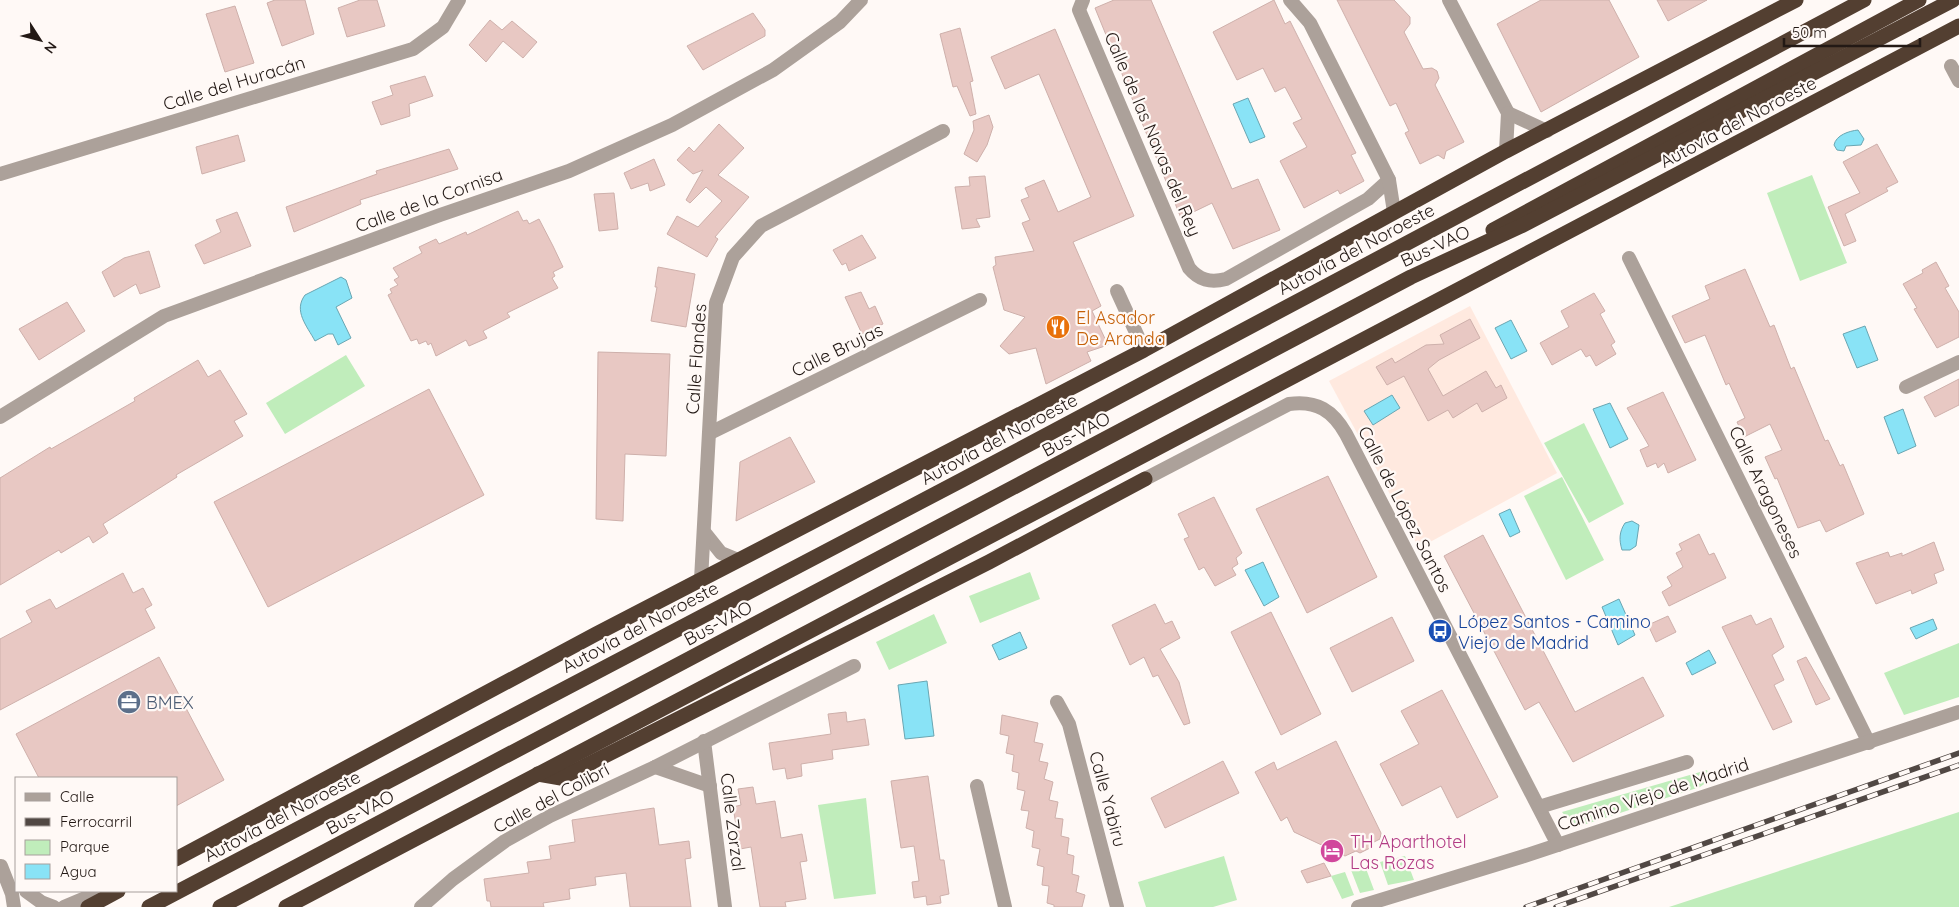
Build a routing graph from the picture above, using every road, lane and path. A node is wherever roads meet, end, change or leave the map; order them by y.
1 (459, 0) edge
2 (861, 0) edge
3 (1083, 0) edge
4 (1290, 0) edge
5 (1449, 0) edge
6 (1796, 0) edge
7 (1864, 0) edge
8 (1919, 0) edge
9 (1953, 0) edge
10 (1959, 26) edge
11 (1951, 66) dead end
12 (1959, 81) edge
13 (1508, 113) junction
14 (943, 131) dead end
15 (1546, 131) junction
16 (1506, 151) junction
17 (0, 174) edge
18 (1389, 180) junction
19 (1394, 212) junction
20 (1629, 258) dead end
21 (1412, 277) junction
22 (1117, 291) dead end
23 (980, 300) dead end
24 (1144, 350) junction
25 (1959, 362) edge
26 (1906, 387) dead end
27 (0, 417) edge
28 (710, 433) junction
29 (1145, 479) joint
30 (704, 533) junction
31 (738, 560) junction
32 (701, 580) junction
33 (854, 666) dead end
34 (1057, 702) dead end
35 (1959, 712) edge
36 (704, 741) junction
37 (1869, 743) junction
38 (1687, 762) dead end
39 (655, 767) junction
40 (538, 774) junction
41 (710, 786) junction
42 (977, 786) dead end
43 (1539, 807) junction
44 (260, 814) junction
45 (1558, 845) junction
46 (178, 853) edge
47 (178, 858) edge
48 (0, 866) edge
49 (15, 881) edge
50 (27, 892) edge
51 (100, 892) edge
52 (116, 892) edge
53 (178, 892) edge
54 (178, 892) edge
55 (14, 907) edge
56 (54, 907) edge
57 (64, 907) edge
58 (88, 907) edge
59 (149, 907) edge
60 (220, 907) edge
61 (286, 907) edge
62 (421, 907) edge
63 (725, 907) edge
64 (1005, 907) edge
65 (1117, 907) edge
66 (1358, 907) edge

1 - 17 street, Calle del Huracán
2 - 27 street, Calle de la Cornisa
3 - 18 street, Calle de las Navas del Rey
4 - 18 street
5 - 13 street
6 - 15 highway
7 - 53 highway, Autovía del Noroeste
8 - 21 highway
9 - 21 highway, Bus-VAO
10 - 40 highway, Autovía del Noroeste
11 - 12 street
13 - 15 street
13 - 16 street
14 - 28 street, Calle Flandes
15 - 16 highway
16 - 19 highway
18 - 19 street
19 - 24 highway
20 - 37 street, Calle Aragoneses
21 - 60 highway, Bus-VAO
22 - 24 street
23 - 28 street, Calle Brujas
24 - 31 highway
25 - 26 street
28 - 30 street, Calle Flandes
29 - 40 highway
29 - 43 street, Calle de López Santos
30 - 31 street
30 - 32 street, Calle Flandes
31 - 32 highway
32 - 44 highway
33 - 36 street, Calle del Colibrí
34 - 65 street, Calle Yabiru
35 - 37 street, Camino Viejo de Madrid
36 - 39 street, Calle del Colibrí
36 - 41 street, Calle Zorzal
37 - 45 street, Camino Viejo de Madrid
38 - 43 street
39 - 41 street
39 - 62 street, Calle del Colibrí
40 - 61 highway, Autovía del Noroeste
41 - 63 street, Calle Zorzal
42 - 64 street
43 - 45 street, Calle de López Santos
44 - 46 street
44 - 47 highway
45 - 66 street, Camino Viejo de Madrid
48 - 49 street
48 - 55 street
50 - 56 street
51 - 57 street
52 - 58 highway
54 - 59 highway, Autovía del Noroeste

